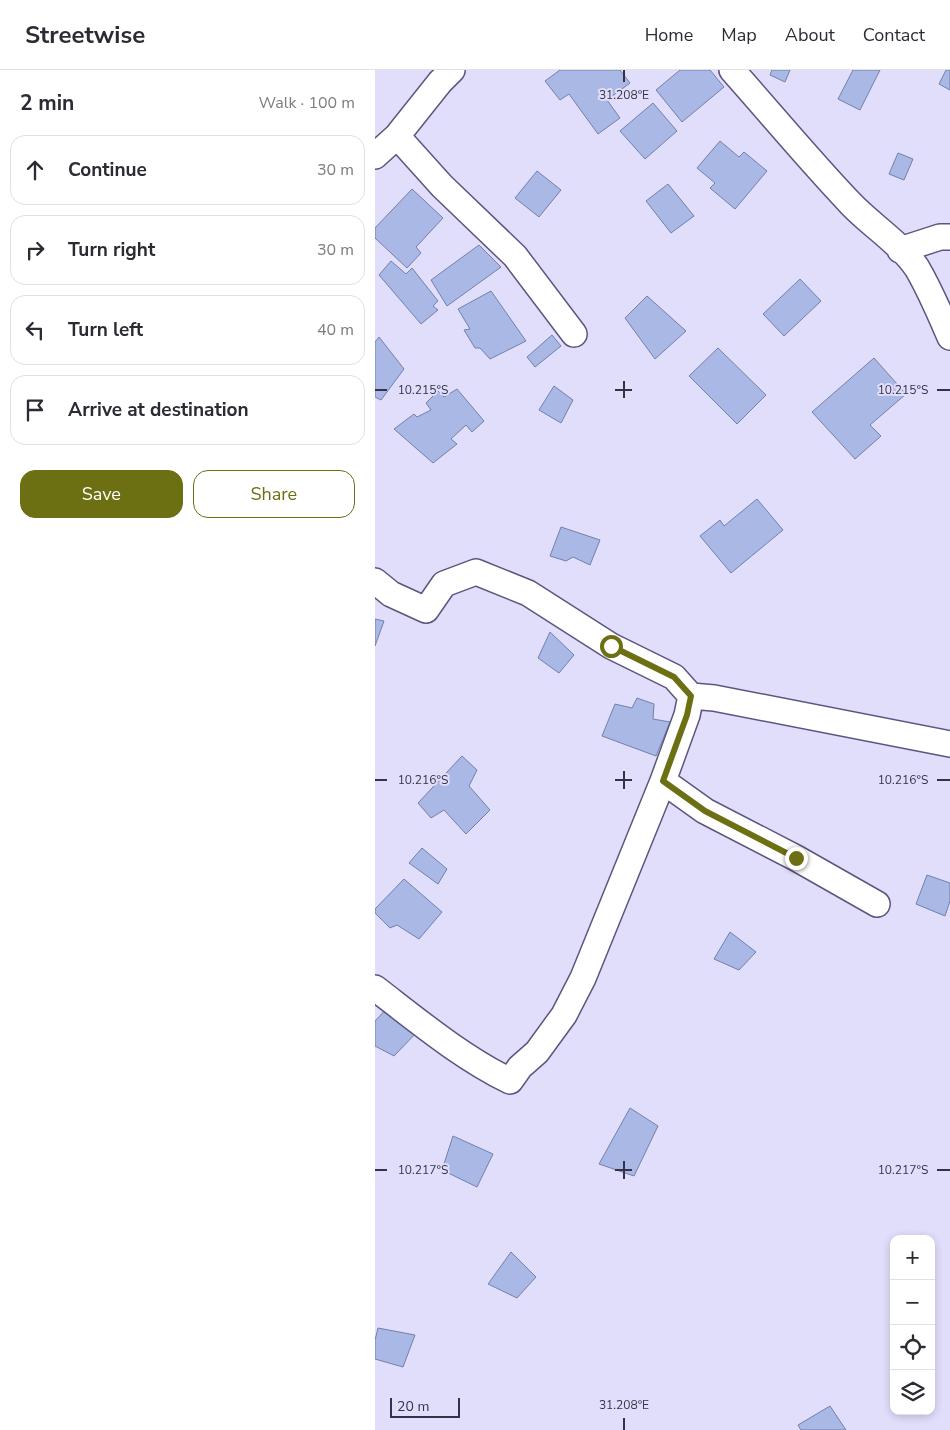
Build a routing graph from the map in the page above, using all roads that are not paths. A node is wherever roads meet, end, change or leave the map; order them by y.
1 (452, 70) edge
2 (733, 70) edge
3 (397, 136) junction
4 (375, 156) edge
5 (950, 237) edge
6 (900, 250) junction
7 (574, 334) dead end
8 (950, 337) edge
9 (375, 581) edge
10 (691, 696) junction
11 (950, 744) edge
12 (663, 781) junction
13 (877, 904) dead end
14 (375, 988) edge

1 - 3 street
2 - 6 street
3 - 4 street
3 - 7 street
5 - 6 street
6 - 8 street
9 - 10 street
10 - 11 street
10 - 12 street
12 - 13 street
12 - 14 street

